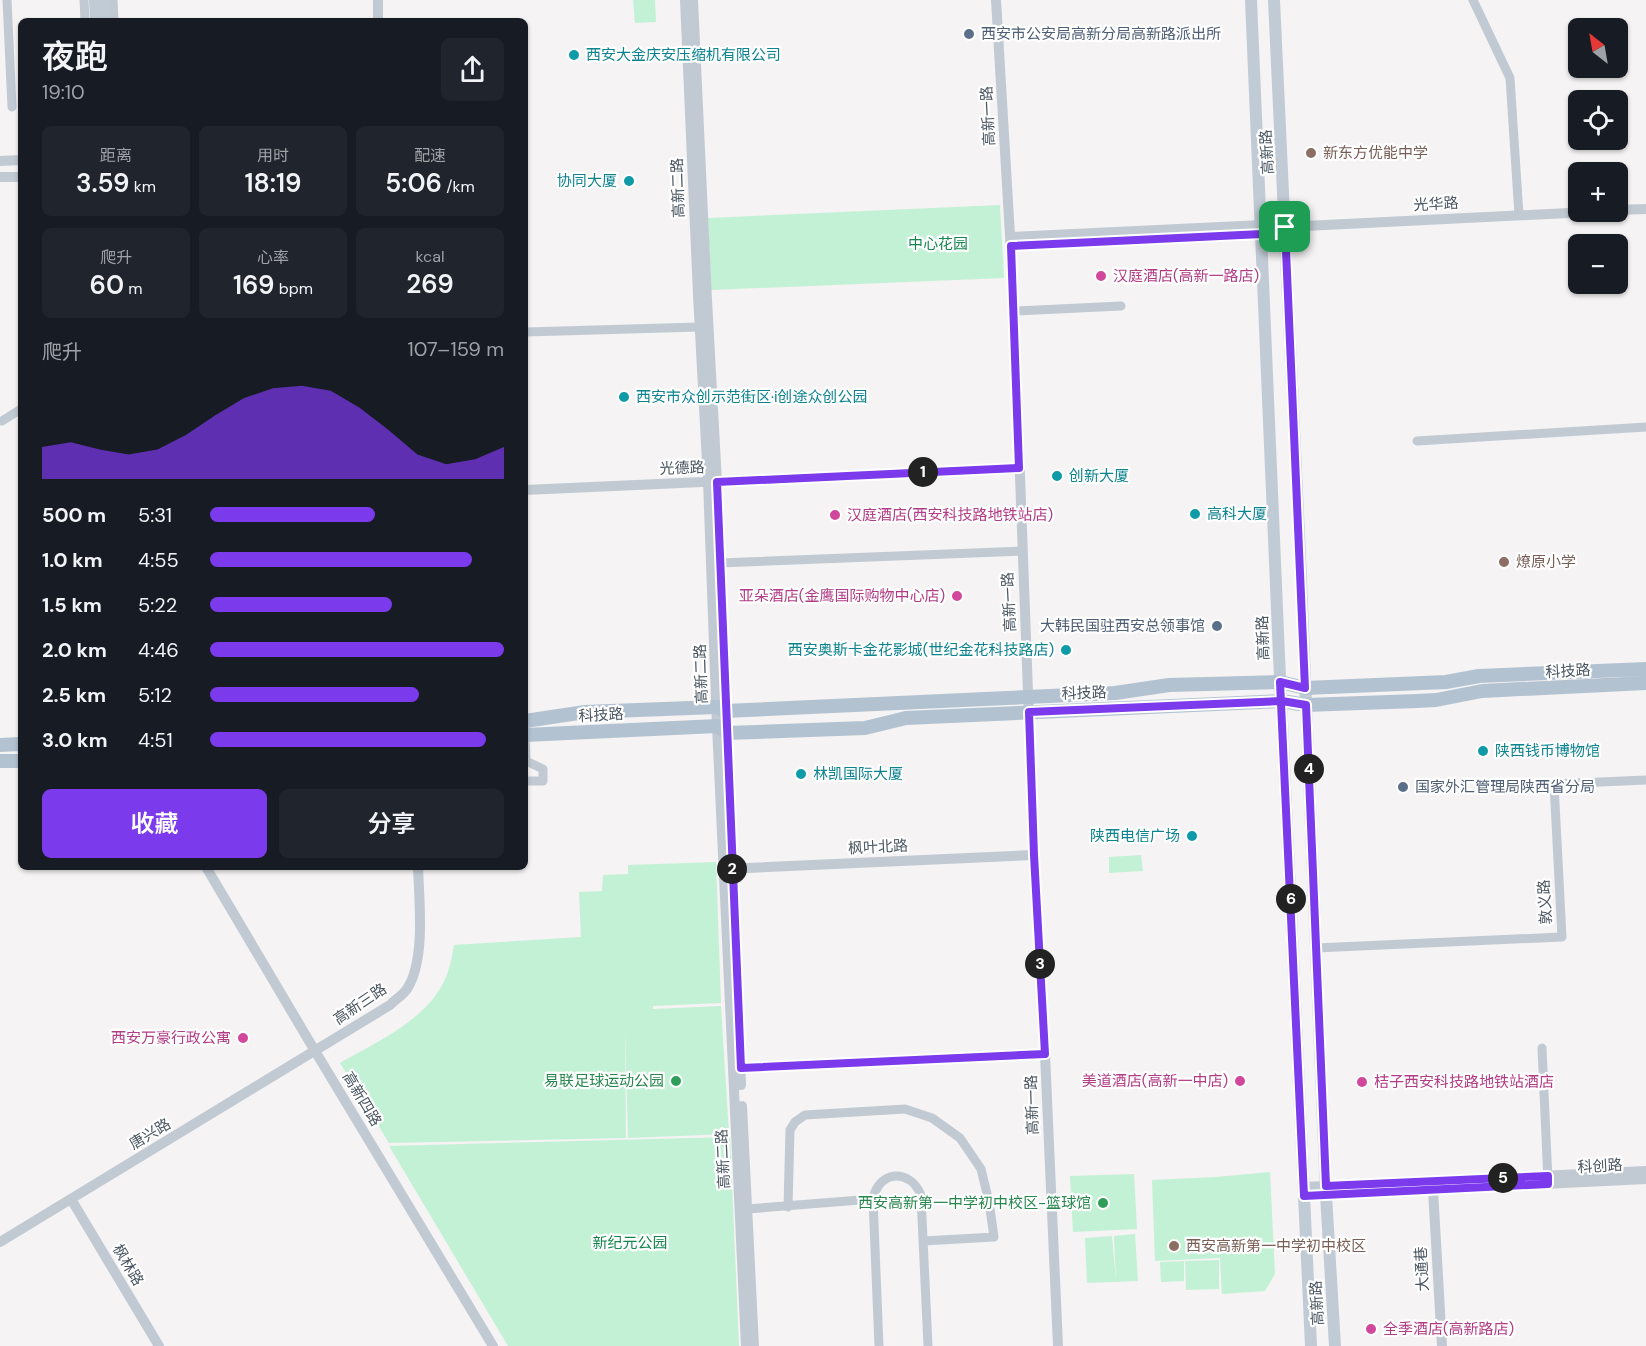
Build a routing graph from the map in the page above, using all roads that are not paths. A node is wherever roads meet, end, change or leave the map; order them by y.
1 (7, 0) edge
2 (84, 0) edge
3 (95, 0) edge
4 (103, 0) edge
5 (113, 0) edge
6 (378, 0) edge
7 (685, 0) edge
8 (693, 0) edge
9 (996, 0) edge
10 (1251, 0) edge
11 (1274, 0) edge
12 (1473, 0) edge
13 (85, 18) edge
14 (96, 18) edge
15 (105, 18) edge
16 (114, 18) edge
17 (378, 18) edge
18 (10, 68) junction
19 (0, 71) edge
20 (12, 107) dead end
21 (18, 160) edge
22 (0, 161) edge
23 (0, 177) edge
24 (18, 177) edge
25 (1646, 209) edge
26 (1628, 210) edge
27 (1568, 213) edge
28 (1519, 215) junction
29 (1285, 227) junction
30 (1262, 229) junction
31 (1011, 242) junction
32 (1121, 306) dead end
33 (1014, 311) junction
34 (699, 327) junction
35 (528, 332) edge
36 (18, 411) edge
37 (2, 421) dead end
38 (1646, 427) edge
39 (1417, 441) dead end
40 (1019, 468) junction
41 (713, 482) junction
42 (528, 490) edge
43 (1022, 551) junction
44 (720, 563) junction
45 (1646, 669) edge
46 (1280, 682) junction
47 (1646, 683) edge
48 (1305, 688) junction
49 (1282, 701) junction
50 (1029, 705) junction
51 (1306, 705) junction
52 (722, 709) junction
53 (528, 722) edge
54 (722, 730) junction
55 (528, 735) edge
56 (18, 744) edge
57 (0, 745) edge
58 (0, 761) edge
59 (18, 761) edge
60 (528, 762) edge
61 (1646, 780) edge
62 (528, 781) edge
63 (1034, 855) junction
64 (728, 869) junction
65 (208, 870) edge
66 (418, 870) edge
67 (1316, 948) junction
68 (1542, 1048) dead end
69 (315, 1051) junction
70 (1045, 1054) junction
71 (737, 1068) junction
72 (1646, 1171) edge
73 (1646, 1179) edge
74 (1548, 1180) junction
75 (1326, 1190) junction
76 (1433, 1190) junction
77 (1304, 1191) junction
78 (70, 1199) junction
79 (873, 1199) junction
80 (788, 1207) junction
81 (747, 1209) junction
82 (923, 1241) junction
83 (0, 1242) edge
84 (159, 1346) edge
85 (493, 1346) edge
86 (746, 1346) edge
87 (754, 1346) edge
88 (879, 1346) edge
89 (928, 1346) edge
90 (1058, 1346) edge
91 (1311, 1346) edge
92 (1335, 1346) edge
93 (1442, 1346) edge

1 - 18 street
2 - 13 street
3 - 14 main road
4 - 15 main road
5 - 16 street
6 - 17 street
7 - 34 street, 高新二路
8 - 41 street, 高新二路
9 - 31 street, 高新一路
10 - 30 main road, 高新路
11 - 29 main road, 高新路
12 - 28 street
18 - 19 street
18 - 20 street
21 - 22 street
23 - 24 street
25 - 26 street
27 - 28 street, 光华路
28 - 29 street, 光华路
29 - 30 street, 光华路
29 - 48 main road, 高新路
30 - 31 street, 光华路
30 - 46 main road, 高新路
31 - 33 street, 高新一路
32 - 33 street
33 - 40 street, 高新一路
34 - 35 street
34 - 41 street, 高新二路
36 - 37 street
38 - 39 street
40 - 41 street, 光德路
40 - 43 street, 高新一路
41 - 42 street, 光德路
41 - 44 street, 高新二路
41 - 52 street, 高新二路
43 - 44 street
43 - 50 street, 高新一路
44 - 52 street, 高新二路
45 - 48 main road, 科技路
46 - 48 main road, 科技路
46 - 49 main road, 高新路
46 - 50 main road, 科技路
47 - 51 main road, 科技路
48 - 51 main road, 高新路
49 - 50 main road, 科技路
49 - 51 main road, 科技路
49 - 77 main road, 高新路
50 - 52 main road, 科技路
50 - 54 main road, 科技路
50 - 63 street, 高新一路
51 - 67 main road, 高新路
52 - 53 main road, 科技路
52 - 54 street, 高新二路
54 - 55 main road, 科技路
54 - 64 street, 高新二路
56 - 57 main road
58 - 59 main road
60 - 62 street
61 - 67 street, 敦义路
63 - 64 street, 枫叶北路
63 - 70 street, 高新一路
64 - 71 street, 高新二路
65 - 69 street, 高新四路
66 - 69 street, 高新三路
67 - 75 main road, 高新路
68 - 74 street
69 - 78 street, 唐兴路
69 - 85 street, 高新四路
70 - 71 street
70 - 90 street, 高新一路
71 - 81 street, 高新二路
71 - 86 street, 高新二路
72 - 74 street, 科创路
73 - 74 street, 科创路
74 - 75 street, 科创路
74 - 76 street, 科创路
75 - 76 street, 科创路
75 - 77 street, 科创路
75 - 92 main road, 高新路
76 - 93 street, 大通巷
77 - 91 main road, 高新路
78 - 83 street, 唐兴路
78 - 84 street, 枫林路
79 - 80 street
79 - 82 street
79 - 88 street
80 - 81 street
80 - 82 street
81 - 87 street, 高新二路
82 - 89 street

